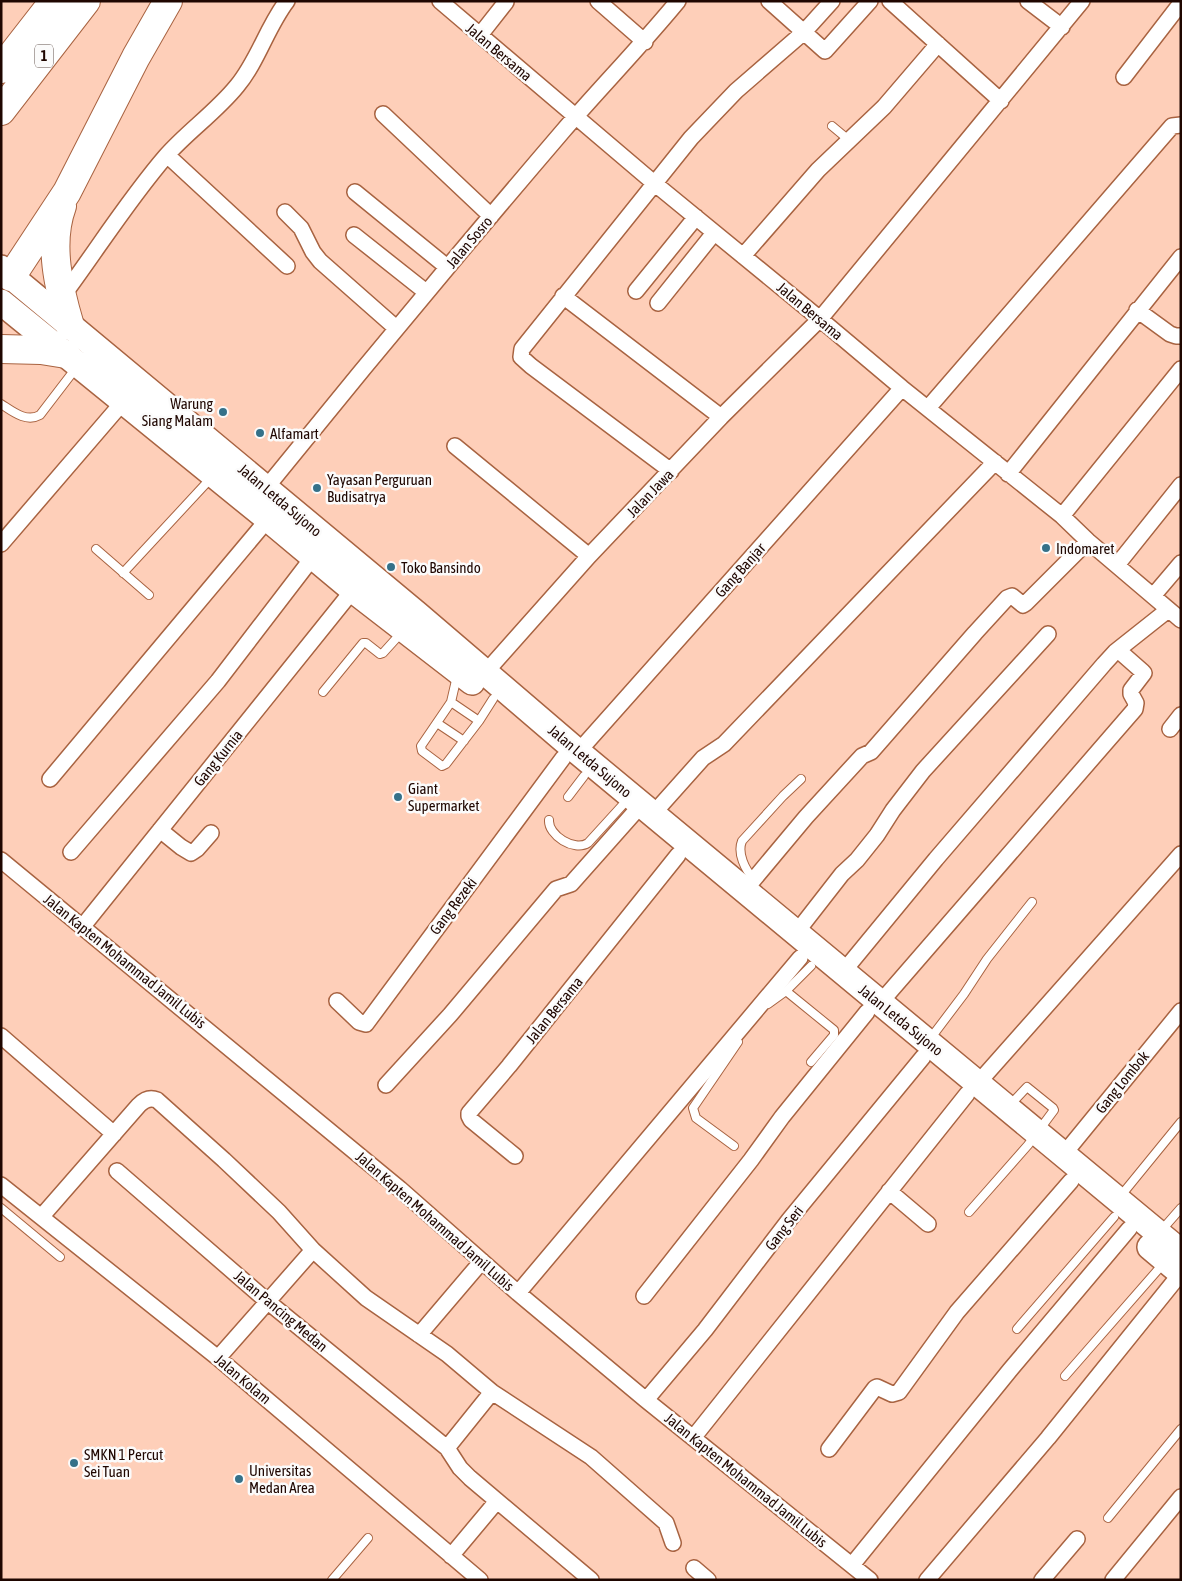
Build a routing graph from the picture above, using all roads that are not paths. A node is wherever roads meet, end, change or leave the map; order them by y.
1 (54, 1) edge
2 (86, 1) edge
3 (168, 1) edge
4 (287, 1) edge
5 (440, 1) edge
6 (598, 1) edge
7 (678, 1) edge
8 (769, 1) edge
9 (832, 1) edge
10 (870, 1) edge
11 (1028, 1) edge
12 (1082, 1) edge
13 (506, 2) edge
14 (895, 3) edge
15 (1181, 3) edge
16 (1062, 27) junction
17 (804, 32) junction
18 (480, 36) junction
19 (645, 42) junction
20 (938, 44) junction
21 (1, 69) edge
22 (1124, 77) dead end
23 (1001, 100) junction
24 (1, 111) edge
25 (383, 114) dead end
26 (576, 117) junction
27 (1181, 125) edge
28 (832, 126) dead end
29 (850, 140) junction
30 (167, 155) junction
31 (654, 183) junction
32 (67, 192) junction
33 (355, 192) dead end
34 (285, 212) dead end
35 (491, 216) junction
36 (696, 217) junction
37 (714, 233) junction
38 (354, 235) dead end
39 (743, 256) junction
40 (1181, 257) edge
41 (287, 266) dead end
42 (447, 267) junction
43 (5, 279) edge
44 (636, 291) dead end
45 (426, 292) junction
46 (563, 296) junction
47 (62, 297) junction
48 (1, 302) edge
49 (658, 303) dead end
50 (1137, 310) junction
51 (820, 319) junction
52 (70, 326) junction
53 (396, 328) junction
54 (1181, 336) edge
55 (1, 349) edge
56 (73, 359) junction
57 (1181, 369) edge
58 (902, 388) junction
59 (123, 402) junction
60 (1, 404) edge
61 (928, 408) junction
62 (721, 417) junction
63 (164, 419) junction
64 (455, 446) dead end
65 (995, 462) junction
66 (671, 471) junction
67 (1008, 474) junction
68 (214, 475) junction
69 (1181, 485) edge
70 (266, 488) junction
71 (1062, 516) junction
72 (268, 519) junction
73 (1088, 541) junction
74 (1, 544) edge
75 (96, 550) dead end
76 (589, 556) junction
77 (313, 557) junction
78 (1181, 563) edge
79 (1117, 565) junction
80 (123, 573) junction
81 (353, 590) junction
82 (148, 595) dead end
83 (1153, 596) junction
84 (1168, 610) junction
85 (1181, 620) edge
86 (410, 622) junction
87 (1048, 634) dead end
88 (1118, 650) junction
89 (458, 671) junction
90 (485, 673) junction
91 (323, 692) dead end
92 (493, 699) junction
93 (451, 702) junction
94 (1181, 715) edge
95 (478, 721) junction
96 (437, 723) junction
97 (1170, 729) dead end
98 (464, 741) junction
99 (570, 755) junction
100 (584, 776) junction
101 (50, 779) dead end
102 (801, 779) dead end
103 (568, 797) dead end
104 (636, 808) junction
105 (549, 820) dead end
106 (160, 830) junction
107 (211, 833) dead end
108 (71, 852) dead end
109 (1181, 854) edge
110 (678, 855) junction
111 (1, 860) edge
112 (749, 884) junction
113 (1032, 902) dead end
114 (82, 926) junction
115 (796, 933) junction
116 (805, 962) junction
117 (843, 972) junction
118 (786, 991) junction
119 (337, 1001) dead end
120 (874, 1008) junction
121 (1180, 1012) edge
122 (1, 1036) edge
123 (925, 1049) junction
124 (811, 1062) dead end
125 (386, 1085) dead end
126 (973, 1088) junction
127 (1181, 1122) edge
128 (114, 1134) junction
129 (1033, 1139) junction
130 (734, 1146) dead end
131 (1064, 1154) junction
132 (515, 1156) dead end
133 (117, 1171) dead end
134 (1071, 1181) junction
135 (1, 1184) edge
136 (889, 1191) junction
137 (1, 1208) edge
138 (1181, 1208) edge
139 (969, 1212) dead end
140 (1120, 1215) junction
141 (42, 1216) junction
142 (928, 1224) dead end
143 (1159, 1233) junction
144 (313, 1250) junction
145 (60, 1257) dead end
146 (482, 1261) junction
147 (1177, 1264) edge
148 (518, 1293) junction
149 (644, 1296) dead end
150 (267, 1301) junction
151 (1017, 1329) dead end
152 (419, 1335) junction
153 (218, 1358) junction
154 (1065, 1376) dead end
155 (492, 1392) junction
156 (646, 1400) junction
157 (1181, 1429) edge
158 (693, 1438) junction
159 (447, 1448) junction
160 (829, 1449) dead end
161 (1181, 1496) edge
162 (497, 1501) junction
163 (1108, 1518) dead end
164 (368, 1538) dead end
165 (1077, 1538) dead end
166 (673, 1543) dead end
167 (451, 1556) junction
168 (852, 1565) junction
169 (694, 1568) dead end
170 (332, 1580) edge
171 (480, 1580) edge
172 (591, 1580) edge
173 (708, 1580) edge
174 (870, 1580) edge
175 (926, 1580) edge
176 (1042, 1580) edge
177 (1113, 1580) edge

1 - 21 highway, 1
2 - 24 highway, 1
3 - 32 highway
4 - 30 street
5 - 18 street, Jalan Bersama
6 - 19 street
7 - 19 street, Jalan Sosro
8 - 17 street
9 - 17 street
10 - 17 street
11 - 16 street
12 - 16 street, Jalan Jawa
13 - 18 street
14 - 20 street
15 - 22 street
16 - 23 street, Jalan Jawa
17 - 31 street
18 - 26 street, Jalan Bersama
19 - 26 street, Jalan Sosro
20 - 23 street
20 - 29 street
23 - 51 street, Jalan Jawa
25 - 35 street
26 - 31 street, Jalan Bersama
26 - 35 street, Jalan Sosro
27 - 61 street
28 - 29 lane
29 - 39 street
30 - 41 street
30 - 47 street
31 - 36 street, Jalan Bersama
31 - 46 street
32 - 43 highway
32 - 47 highway
33 - 42 street
34 - 53 street
35 - 42 street, Jalan Sosro
36 - 37 street, Jalan Bersama
36 - 44 street
37 - 39 street, Jalan Bersama
37 - 49 street
38 - 45 street
39 - 51 street, Jalan Bersama
40 - 50 street
42 - 45 street, Jalan Sosro
43 - 52 highway, Jalan Letda Sujono
45 - 53 street, Jalan Sosro
46 - 62 street
46 - 66 street
47 - 52 highway
48 - 56 highway, Jalan Letda Sujono
50 - 54 street
50 - 67 street
51 - 58 street, Jalan Bersama
51 - 62 street, Jalan Jawa
52 - 63 highway, Jalan Letda Sujono
53 - 70 street, Jalan Sosro
55 - 56 highway
56 - 59 highway, Jalan Letda Sujono
56 - 60 lane
57 - 71 street
58 - 61 street, Jalan Bersama
58 - 99 street, Gang Banjar
59 - 63 highway, Jalan Letda Sujono
59 - 74 street
61 - 65 street, Jalan Bersama
62 - 66 street, Jalan Jawa
63 - 68 highway, Jalan Letda Sujono
63 - 70 highway, Jalan Letda Sujono
64 - 76 street
65 - 67 street, Jalan Bersama
65 - 104 street
66 - 76 street, Jalan Jawa
67 - 71 street, Jalan Bersama
68 - 72 highway, Jalan Letda Sujono
68 - 80 lane
69 - 79 street
70 - 86 highway, Jalan Letda Sujono
71 - 73 street, Jalan Bersama
72 - 77 highway, Jalan Letda Sujono
72 - 101 street
73 - 79 street, Jalan Bersama
73 - 112 street
75 - 80 lane
76 - 90 street, Jalan Jawa
77 - 81 highway, Jalan Letda Sujono
77 - 108 street
78 - 83 street
79 - 83 street, Jalan Bersama
80 - 82 lane
81 - 86 highway, Jalan Letda Sujono
81 - 106 street, Gang Kurnia
83 - 84 street, Jalan Bersama
84 - 85 street, Jalan Bersama
84 - 88 street
86 - 89 highway, Jalan Letda Sujono
86 - 90 highway, Jalan Letda Sujono
86 - 91 lane
87 - 115 street
88 - 117 street
88 - 120 street
89 - 92 highway, Jalan Letda Sujono
89 - 93 lane
90 - 99 highway, Jalan Letda Sujono
92 - 95 lane
92 - 99 highway, Jalan Letda Sujono
93 - 95 lane
93 - 96 lane
94 - 97 street
95 - 98 lane
96 - 98 lane
96 - 98 lane
99 - 100 highway, Jalan Letda Sujono
99 - 104 highway, Jalan Letda Sujono
99 - 119 street, Gang Rezeki
100 - 103 lane
100 - 104 highway, Jalan Letda Sujono
102 - 112 lane
104 - 105 lane
104 - 110 highway, Jalan Letda Sujono
104 - 112 highway, Jalan Letda Sujono
104 - 125 street
106 - 107 street
106 - 114 street, Gang Kurnia
109 - 126 street
110 - 116 highway, Jalan Letda Sujono
110 - 132 street, Jalan Bersama
111 - 114 street, Jalan Kapten Mohammad Jamil Lubis
112 - 115 highway, Jalan Letda Sujono
113 - 123 lane
114 - 146 street, Jalan Kapten Mohammad Jamil Lubis
115 - 117 highway, Jalan Letda Sujono
116 - 118 lane
116 - 120 highway, Jalan Letda Sujono
116 - 148 street
117 - 120 highway, Jalan Letda Sujono
118 - 124 lane
118 - 130 lane
120 - 123 highway, Jalan Letda Sujono
120 - 149 street
121 - 131 street, Gang Lombok
122 - 128 street
123 - 126 highway, Jalan Letda Sujono
123 - 156 street, Gang Seri
126 - 129 highway, Jalan Letda Sujono
126 - 129 highway, Jalan Letda Sujono
126 - 136 street
127 - 140 lane
128 - 141 street
128 - 144 street
129 - 131 highway, Jalan Letda Sujono
129 - 134 highway, Jalan Letda Sujono
129 - 139 lane
131 - 140 highway, Jalan Letda Sujono
133 - 150 street, Jalan Pancing Medan
134 - 140 highway, Jalan Letda Sujono
134 - 160 street
135 - 141 street, Jalan Kolam
136 - 142 street
136 - 158 street
137 - 145 lane
138 - 143 lane
140 - 143 highway, Jalan Letda Sujono
140 - 147 highway, Jalan Letda Sujono
140 - 151 lane
140 - 168 street
141 - 153 street, Jalan Kolam
143 - 147 highway, Jalan Letda Sujono
144 - 150 street
144 - 152 street
146 - 148 street, Jalan Kapten Mohammad Jamil Lubis
146 - 152 street
147 - 154 lane
147 - 175 street
148 - 156 street, Jalan Kapten Mohammad Jamil Lubis
150 - 153 street
150 - 159 street, Jalan Pancing Medan
152 - 155 street
153 - 167 street, Jalan Kolam
155 - 159 street
155 - 166 street
156 - 158 street, Jalan Kapten Mohammad Jamil Lubis
157 - 163 lane
158 - 168 street, Jalan Kapten Mohammad Jamil Lubis
159 - 162 street, Jalan Pancing Medan
161 - 177 street
162 - 167 street
162 - 172 street, Jalan Pancing Medan
164 - 170 lane
165 - 176 street
167 - 171 street, Jalan Kolam
168 - 174 street, Jalan Kapten Mohammad Jamil Lubis
169 - 173 street

